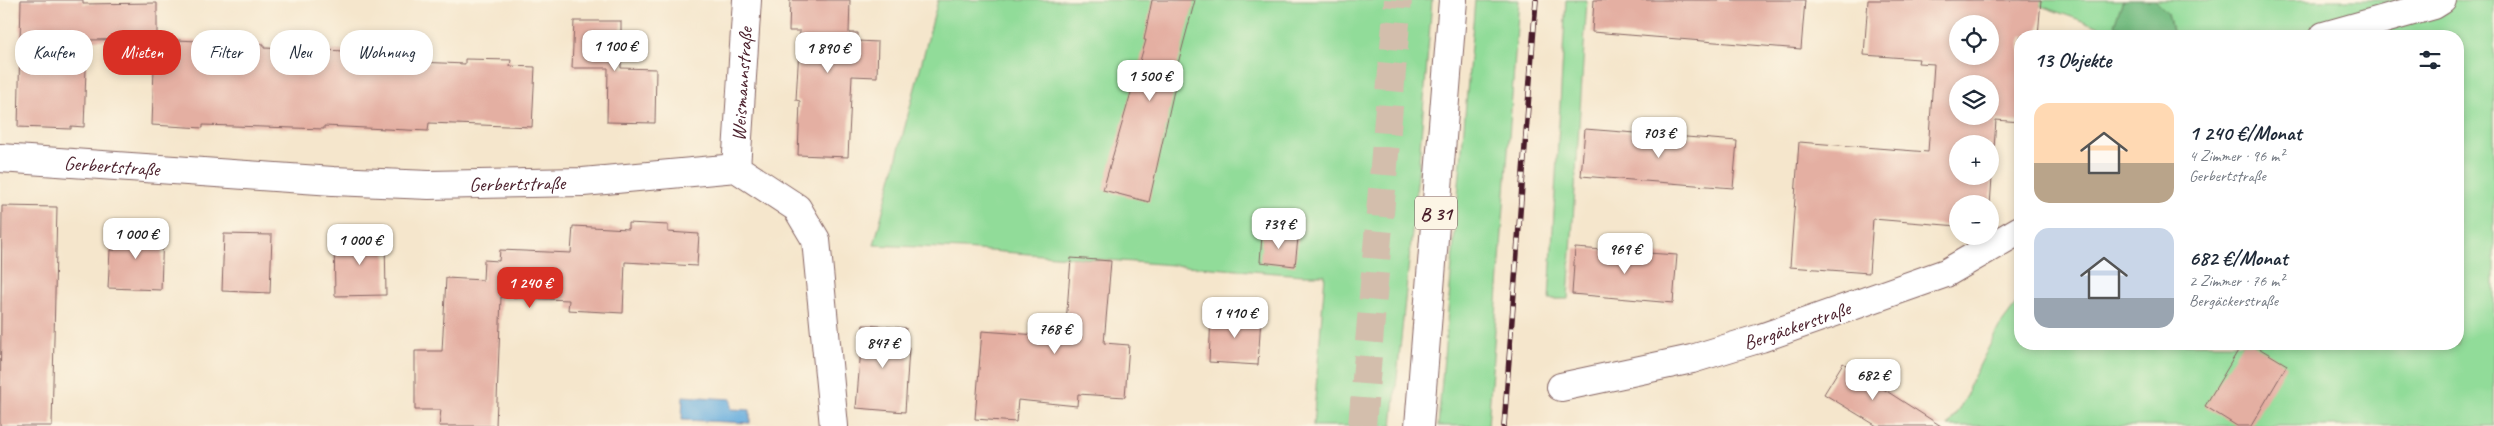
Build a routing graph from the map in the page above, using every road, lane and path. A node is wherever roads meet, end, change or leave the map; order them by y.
1 (747, 0) edge
2 (1453, 0) edge
3 (2442, 0) edge
4 (2345, 30) edge
5 (0, 158) edge
6 (736, 168) junction
7 (2014, 233) edge
8 (1561, 387) dead end
9 (834, 426) edge
10 (1419, 426) edge

1 - 6 main road, Weismannstraße
2 - 10 main road, B 31
3 - 4 main road
5 - 6 main road, Gerbertstraße
6 - 9 main road
7 - 8 main road, Bergäckerstraße

